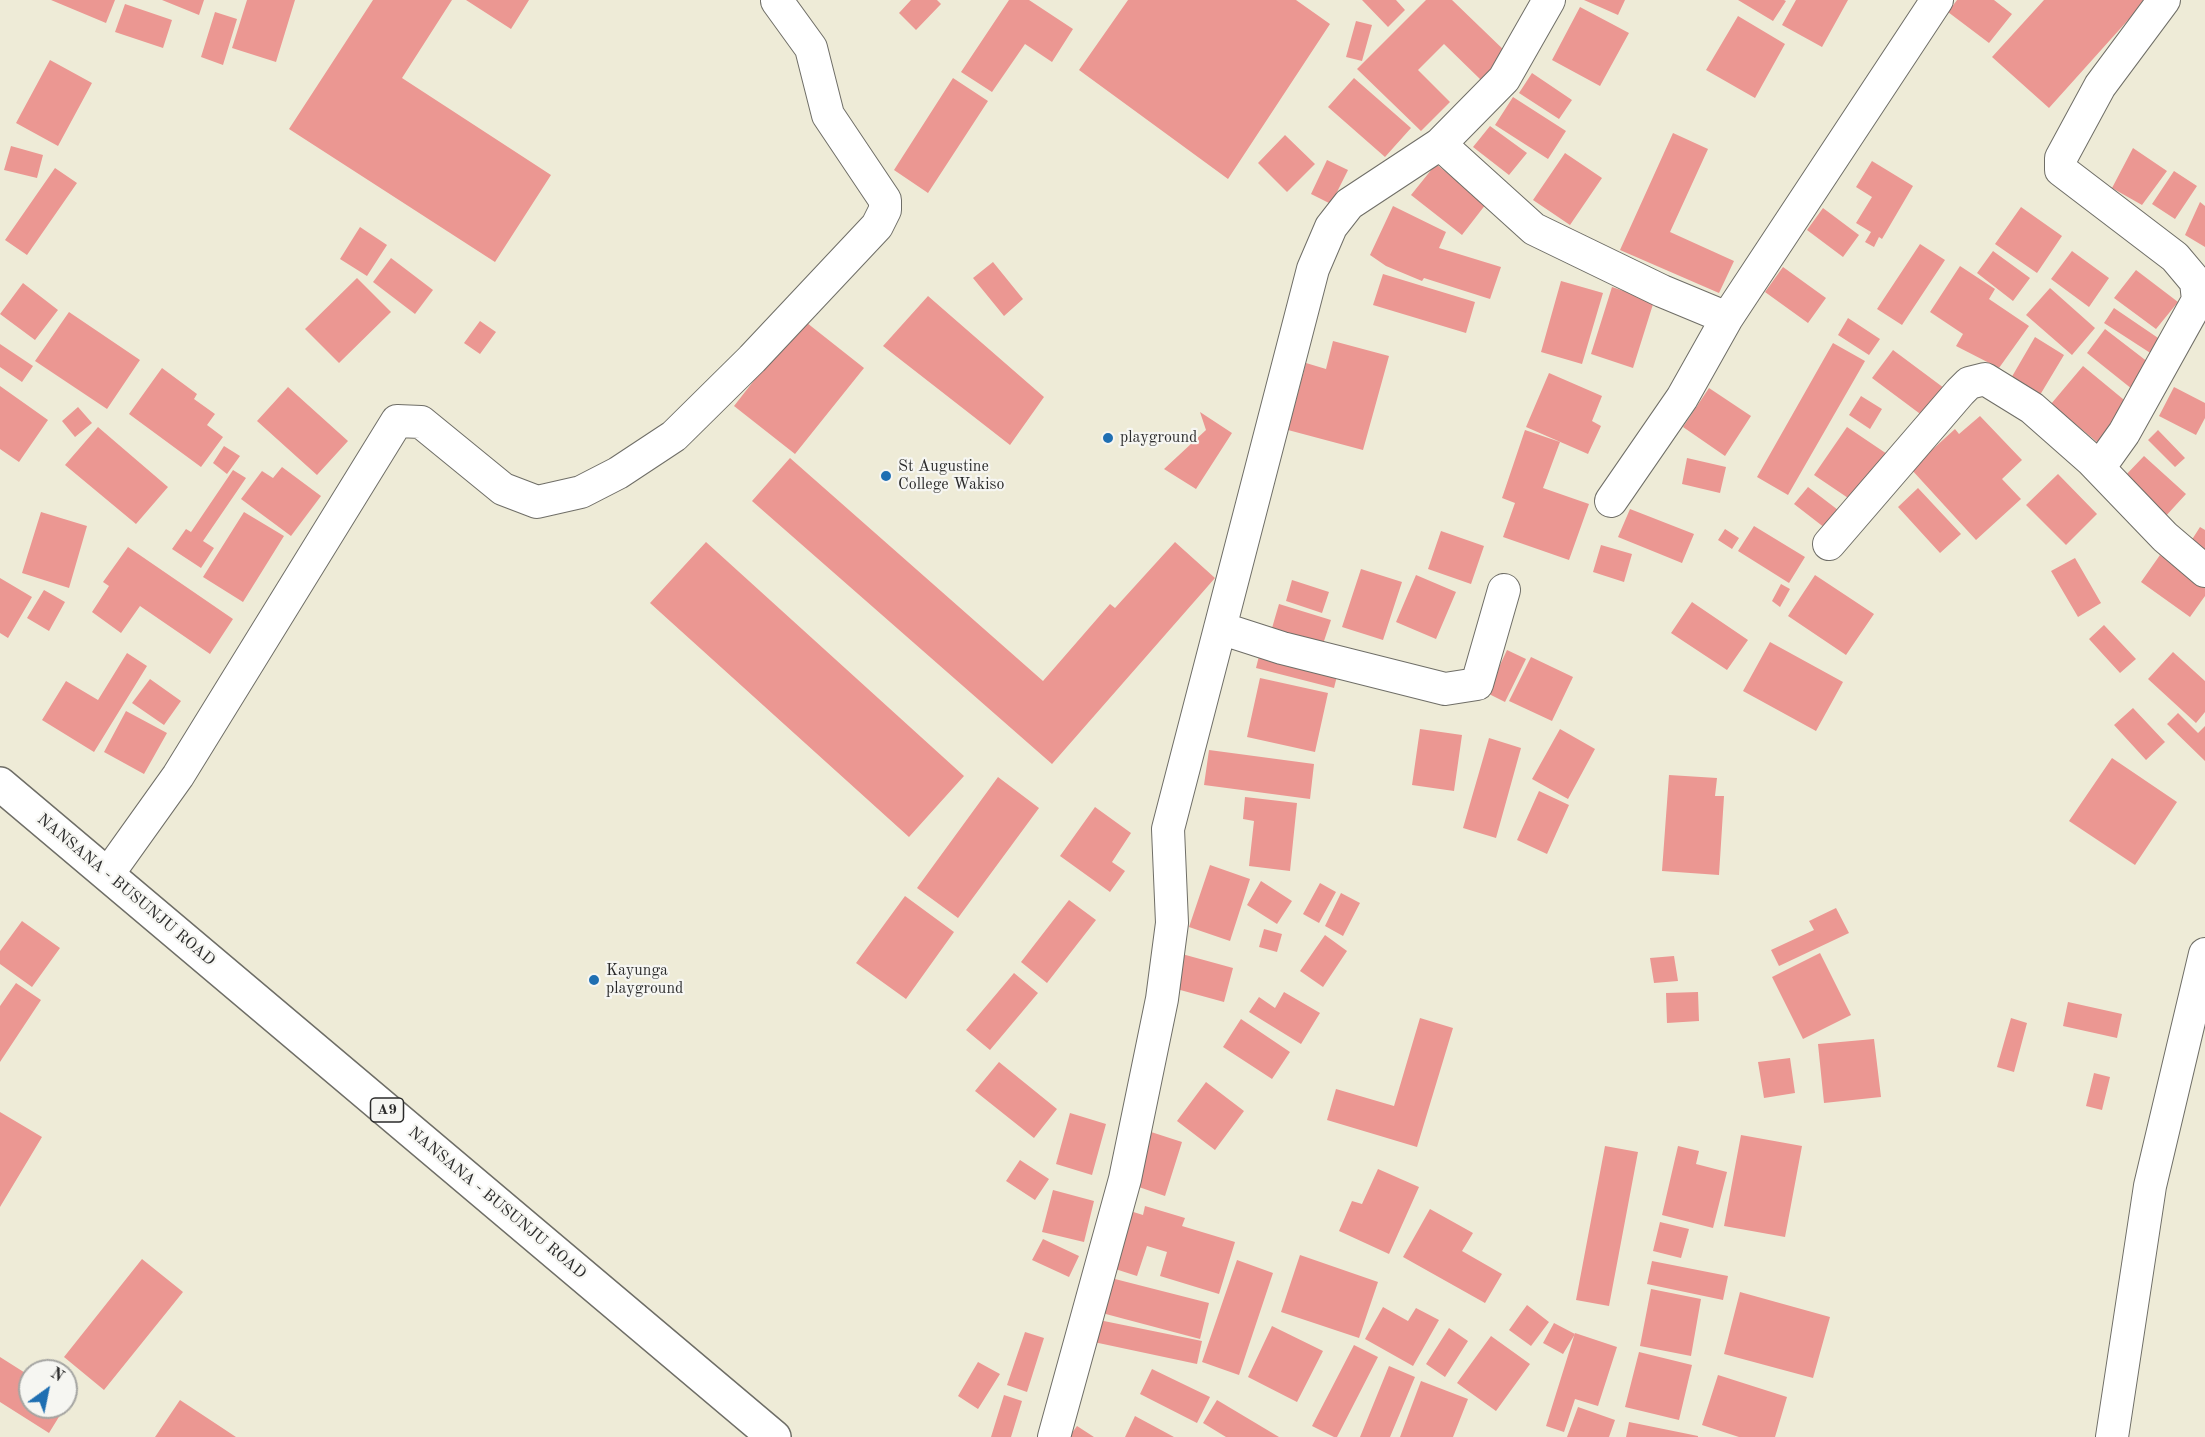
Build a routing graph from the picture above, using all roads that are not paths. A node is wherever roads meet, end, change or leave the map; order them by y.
1 (1549, 0) edge
2 (1936, 0) edge
3 (2164, 0) edge
4 (777, 1) edge
5 (1440, 144) junction
6 (1726, 318) junction
7 (2099, 468) junction
8 (1611, 501) dead end
9 (1829, 544) dead end
10 (2205, 571) edge
11 (1504, 590) dead end
12 (1220, 628) junction
13 (0, 784) edge
14 (108, 874) junction
15 (2205, 954) edge
16 (774, 1437) edge
17 (1054, 1437) edge
18 (2112, 1437) edge

1 - 5 street
2 - 6 street
3 - 7 street
4 - 14 street
5 - 6 street
5 - 12 street
6 - 8 street
7 - 9 street
7 - 10 street
11 - 12 street
12 - 17 street
13 - 14 main road, NANSANA - BUSUNJU ROAD / A9
14 - 16 main road, NANSANA - BUSUNJU ROAD / A9
15 - 18 street

